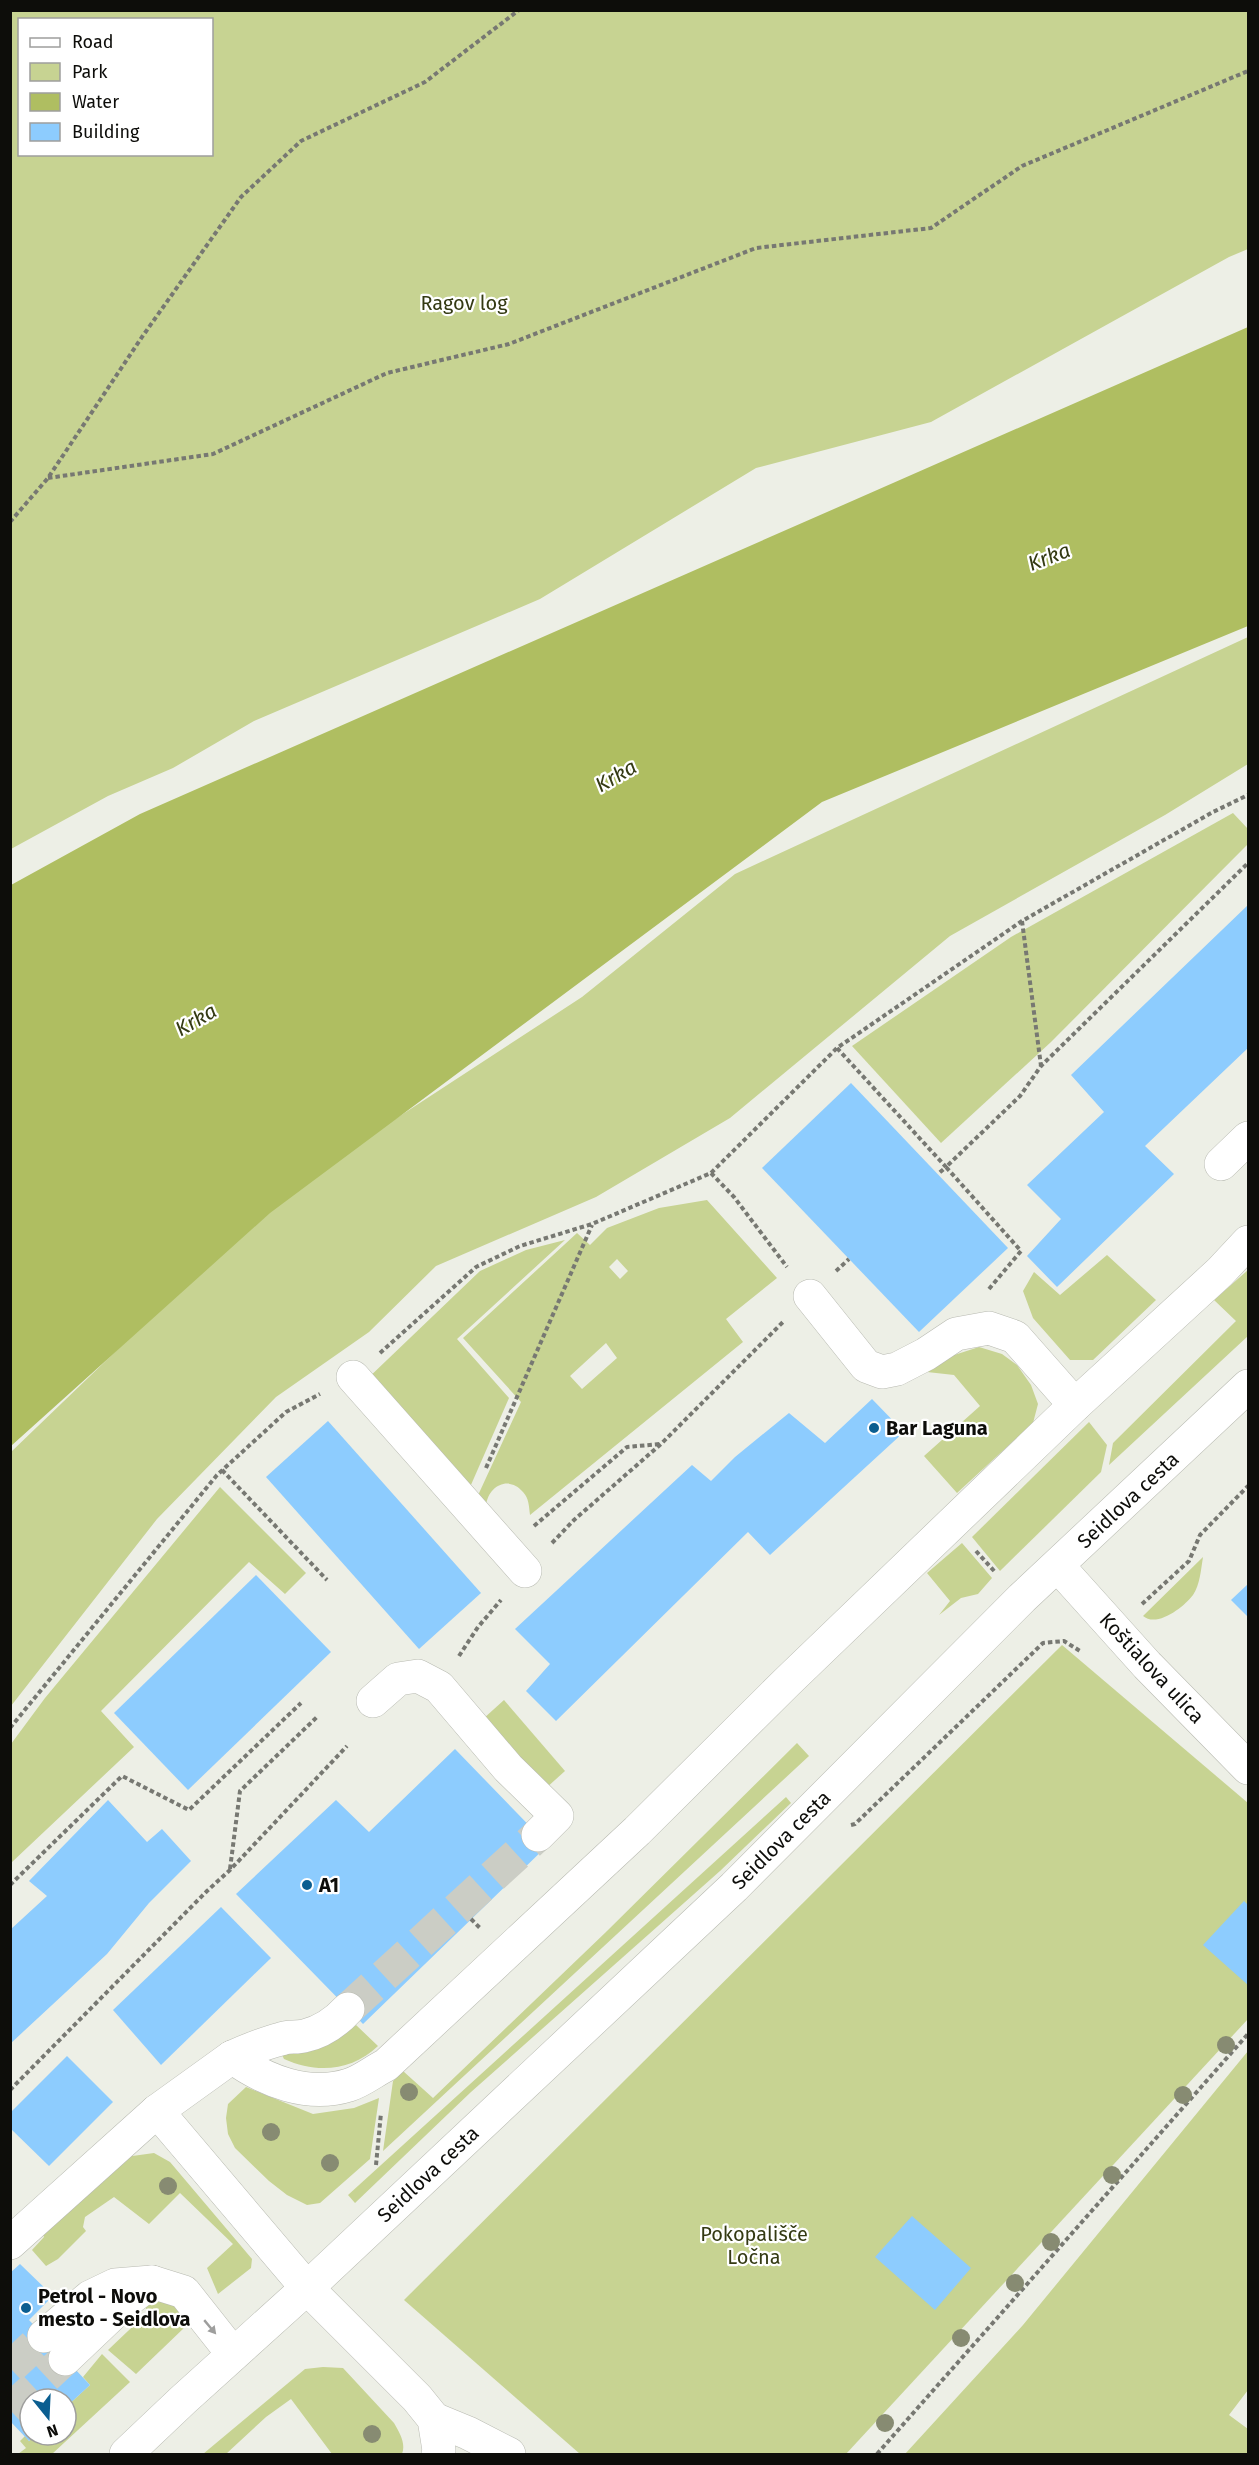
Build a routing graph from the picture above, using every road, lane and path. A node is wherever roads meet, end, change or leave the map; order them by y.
1 (519, 10) edge
2 (1248, 71) edge
3 (48, 478) junction
4 (10, 522) edge
5 (1248, 795) edge
6 (1248, 863) edge
7 (1022, 921) junction
8 (837, 1048) junction
9 (1041, 1066) junction
10 (1248, 1138) edge
11 (1221, 1164) dead end
12 (946, 1167) junction
13 (711, 1173) junction
14 (938, 1174) dead end
15 (592, 1224) junction
16 (1248, 1242) edge
17 (810, 1296) junction
18 (1015, 1337) junction
19 (353, 1377) junction
20 (1248, 1386) edge
21 (1075, 1405) junction
22 (661, 1444) junction
23 (222, 1470) junction
24 (1248, 1486) edge
25 (469, 1508) junction
26 (574, 1520) dead end
27 (516, 1562) junction
28 (1058, 1566) junction
29 (327, 1580) dead end
30 (1141, 1605) dead end
31 (1086, 1655) dead end
32 (439, 1687) junction
33 (373, 1701) dead end
34 (301, 1703) dead end
35 (316, 1717) dead end
36 (10, 1728) edge
37 (347, 1746) dead end
38 (1248, 1768) edge
39 (855, 1824) dead end
40 (538, 1835) tunnel mouth
41 (230, 1870) junction
42 (10, 1885) edge
43 (348, 2009) tunnel mouth
44 (1248, 2034) edge
45 (232, 2057) junction
46 (10, 2090) edge
47 (157, 2111) junction
48 (10, 2243) edge
49 (308, 2288) junction
50 (55, 2347) tunnel mouth
51 (233, 2354) junction
52 (434, 2420) junction
53 (126, 2454) edge
54 (438, 2454) edge
55 (509, 2454) edge
56 (877, 2454) edge

1 - 3 path
2 - 3 path
3 - 4 path
5 - 7 path
6 - 9 path
7 - 8 path
7 - 9 path
8 - 12 path
8 - 13 path
9 - 12 path
10 - 11 street
12 - 14 path
12 - 18 path
13 - 15 path
13 - 17 path
15 - 19 path
15 - 25 path
16 - 21 street
17 - 18 street
17 - 22 path
18 - 21 street
19 - 23 path
19 - 25 street
20 - 28 street, Seidlova cesta
21 - 45 street
22 - 26 path
22 - 27 path
23 - 29 path
23 - 36 path
24 - 30 path
25 - 27 street
27 - 32 path
28 - 38 street, Koštialova ulica
28 - 49 street, Seidlova cesta
31 - 39 path
32 - 33 street
32 - 40 street
34 - 42 path
35 - 41 path
37 - 41 path
41 - 46 path
43 - 45 street
44 - 56 path
45 - 47 street
47 - 48 street
47 - 49 street
49 - 51 street, Seidlova cesta
49 - 52 street
50 -> 51 street
51 - 53 street, Seidlova cesta
52 - 54 street
52 - 55 street

